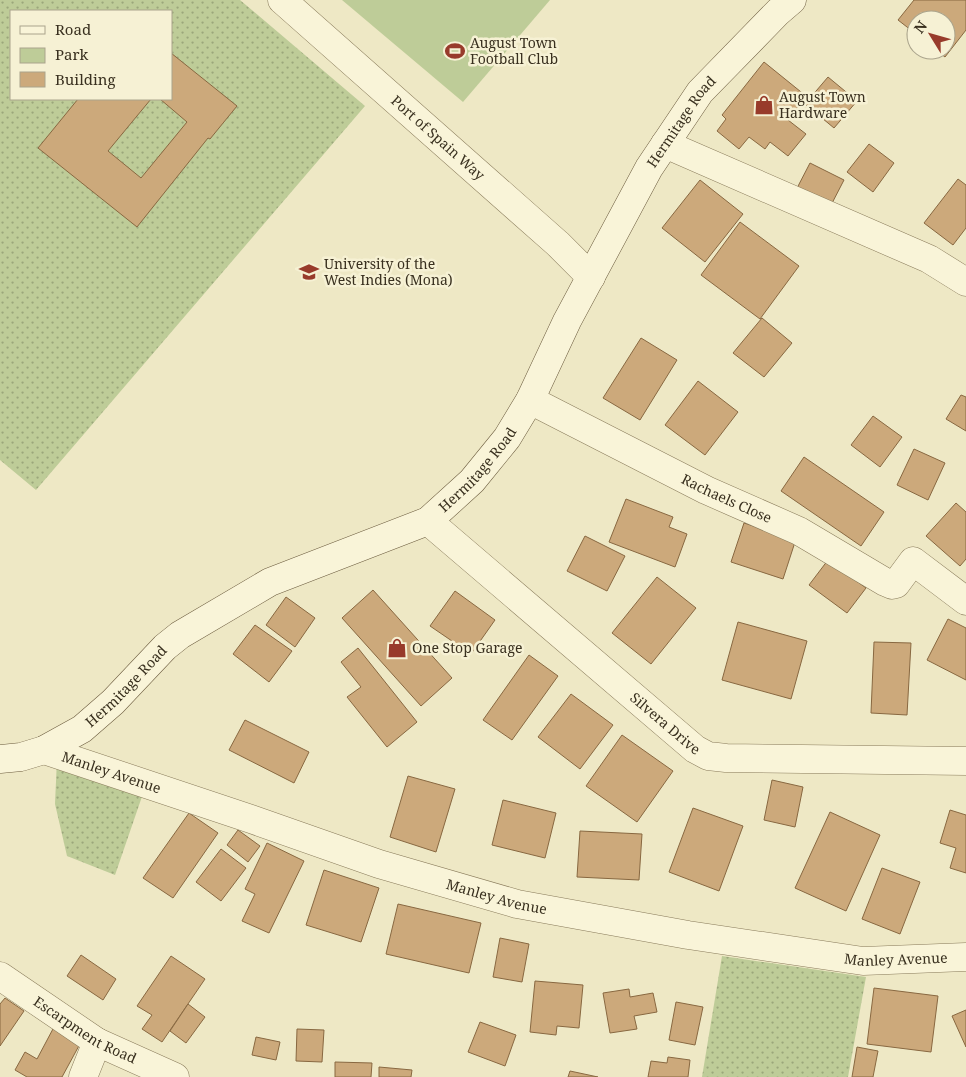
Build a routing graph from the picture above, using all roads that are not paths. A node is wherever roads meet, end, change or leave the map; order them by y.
1 (282, 0) edge
2 (792, 0) edge
3 (665, 144) junction
4 (591, 277) junction
5 (966, 282) edge
6 (530, 400) junction
7 (428, 521) junction
8 (966, 601) edge
9 (44, 750) junction
10 (0, 759) edge
11 (966, 761) edge
12 (966, 957) edge
13 (0, 976) edge
14 (97, 1042) junction
15 (83, 1077) edge
16 (175, 1077) edge

1 - 4 street, Port of Spain Way
2 - 3 street, Hermitage Road
3 - 4 street, Hermitage Road
3 - 5 street
4 - 6 street, Hermitage Road
6 - 7 street, Hermitage Road
6 - 8 street, Rachaels Close
7 - 9 street, Hermitage Road
7 - 11 street, Silvera Drive
9 - 10 street, Hermitage Road
9 - 12 street, Manley Avenue
13 - 14 street, Escarpment Road
14 - 15 street
14 - 16 street, Escarpment Road

